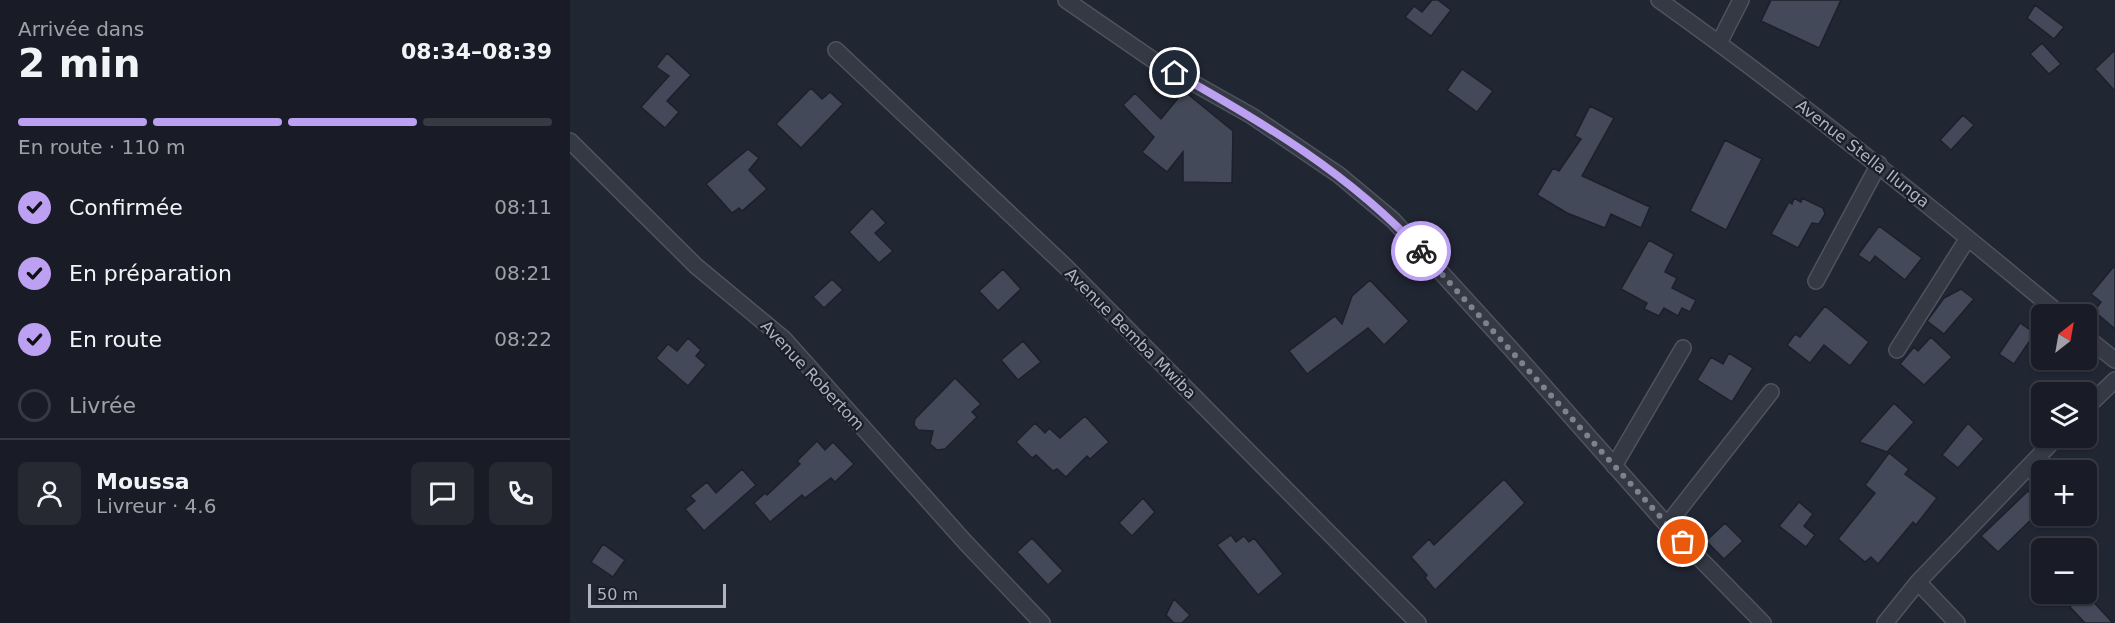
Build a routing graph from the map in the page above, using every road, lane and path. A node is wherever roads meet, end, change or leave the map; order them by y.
1 (1066, 0) edge
2 (1659, 0) edge
3 (1741, 0) edge
4 (1719, 43) junction
5 (836, 50) dead end
6 (570, 141) edge
7 (1879, 164) junction
8 (1968, 238) junction
9 (1816, 281) dead end
10 (2048, 304) edge
11 (2097, 345) edge
12 (1683, 348) dead end
13 (1897, 350) dead end
14 (2115, 360) edge
15 (2115, 380) edge
16 (1771, 392) dead end
17 (2097, 397) edge
18 (2046, 448) edge
19 (1614, 466) junction
20 (1667, 525) junction
21 (1918, 582) junction
22 (1042, 623) edge
23 (1418, 623) edge
24 (1763, 623) edge
25 (1885, 623) edge
26 (1957, 623) edge

1 - 19 street
2 - 4 street, Avenue Stella Ilunga
3 - 4 street
4 - 7 street, Avenue Stella Ilunga
5 - 23 street, Avenue Bemba Mwiba
6 - 22 street, Avenue Robertom
7 - 8 street, Avenue Stella Ilunga
7 - 9 street
8 - 10 street, Avenue Stella Ilunga
8 - 13 street
11 - 14 street
12 - 19 street
15 - 17 street
16 - 20 street
18 - 21 street
19 - 20 street
20 - 24 street
21 - 25 street
21 - 26 street

